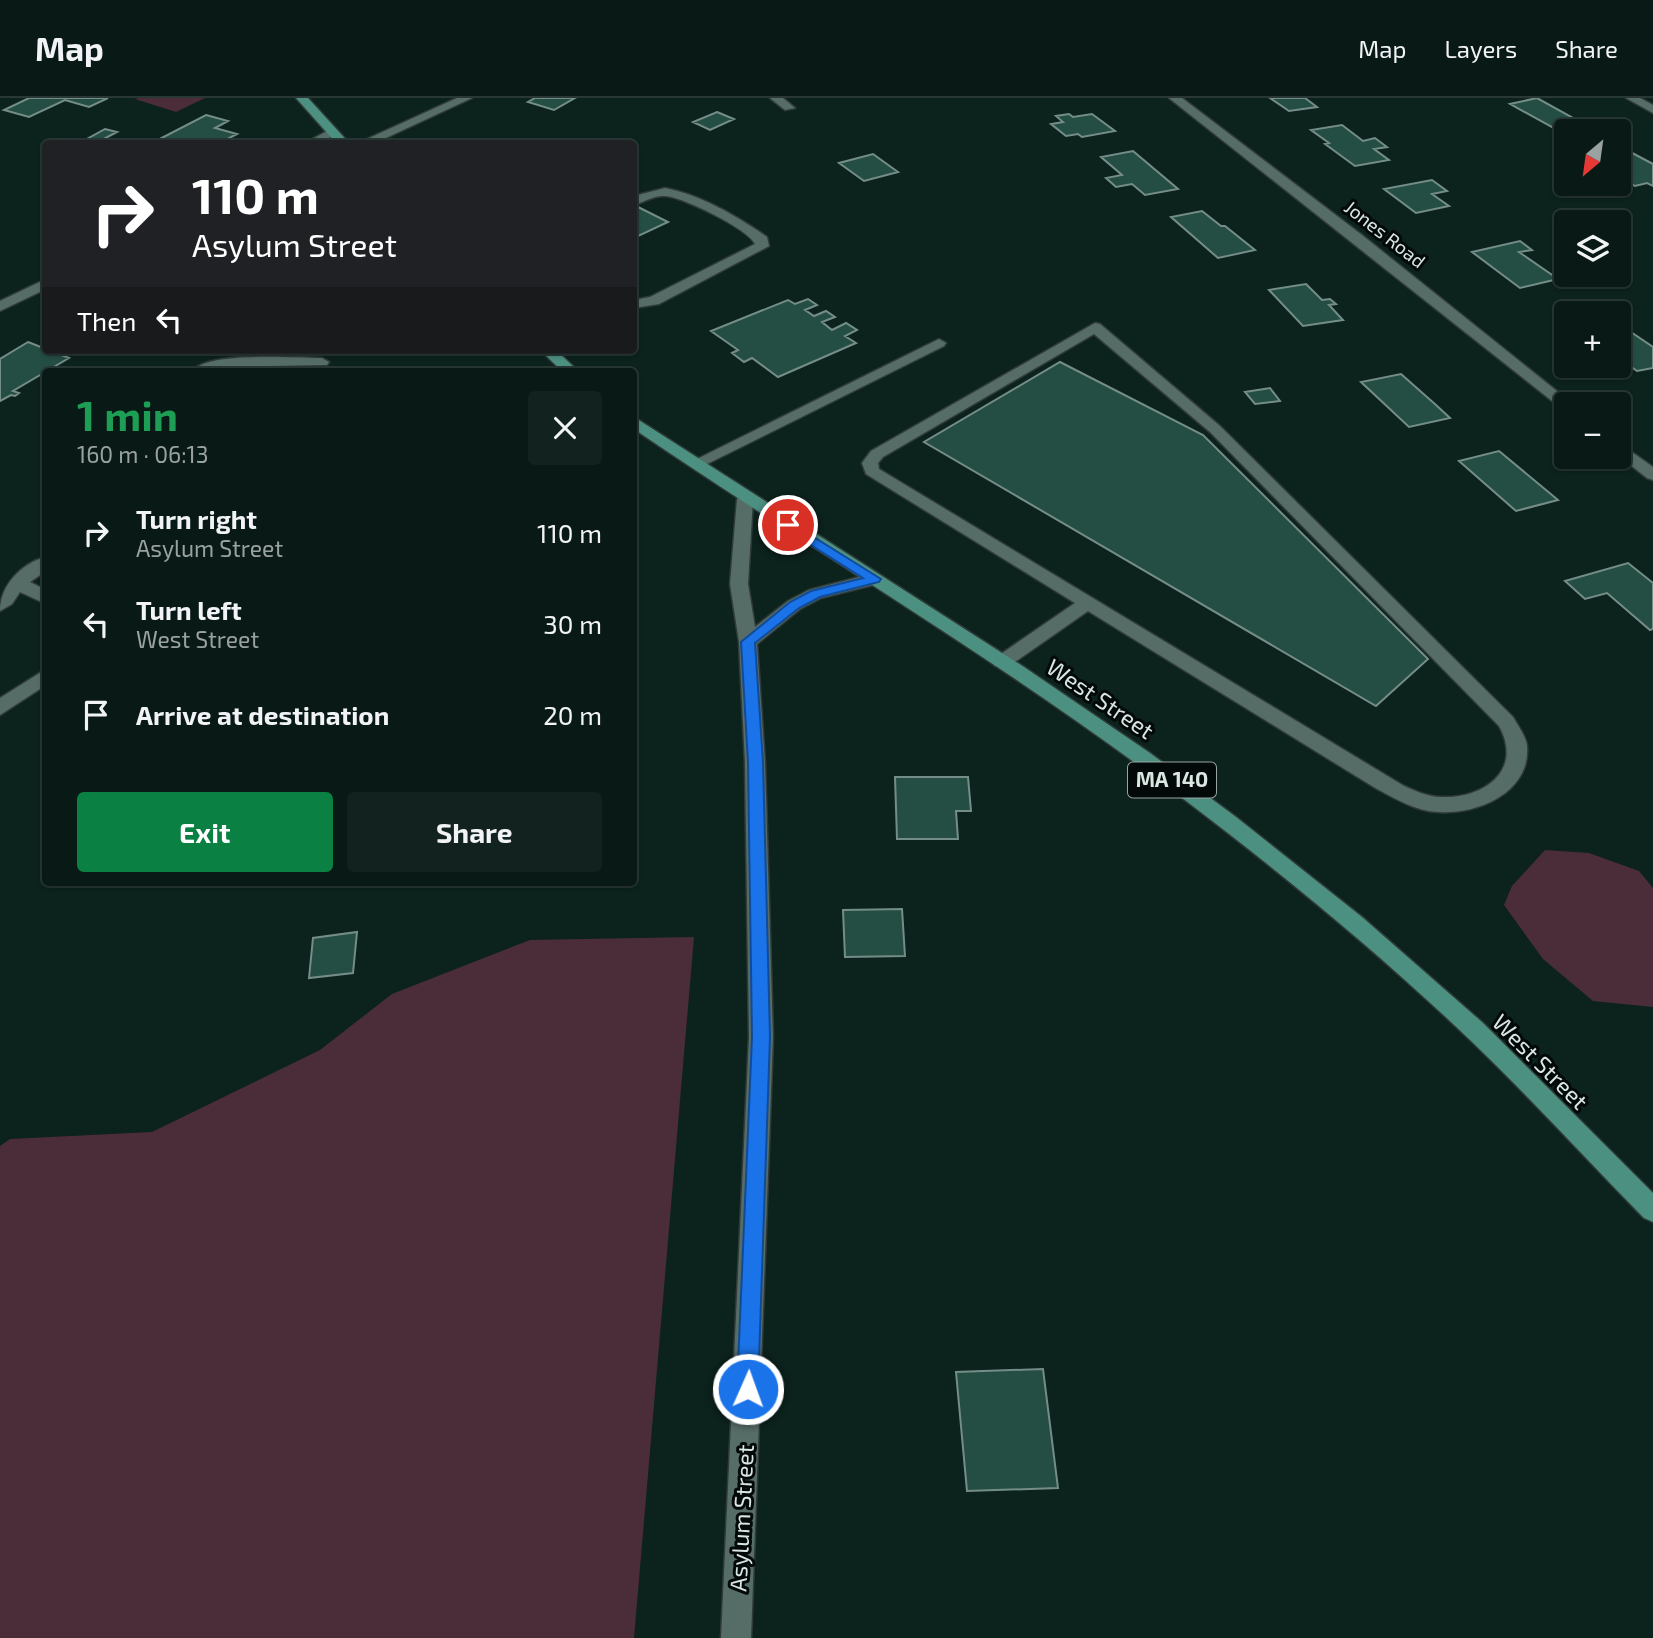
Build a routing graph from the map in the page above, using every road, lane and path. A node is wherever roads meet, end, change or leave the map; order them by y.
1 (302, 98) edge
2 (466, 98) edge
3 (776, 98) edge
4 (1175, 98) edge
5 (1632, 98) edge
6 (789, 108) dead end
7 (1653, 110) edge
8 (333, 132) junction
9 (317, 140) edge
10 (340, 140) edge
11 (371, 140) edge
12 (637, 200) edge
13 (42, 284) edge
14 (637, 304) edge
15 (0, 307) edge
16 (939, 343) dead end
17 (552, 354) edge
18 (323, 361) edge
19 (202, 368) edge
20 (568, 368) edge
21 (1554, 395) edge
22 (637, 424) edge
23 (1631, 458) edge
24 (695, 464) junction
25 (1653, 475) edge
26 (745, 499) junction
27 (42, 565) edge
28 (875, 579) junction
29 (17, 583) junction
30 (42, 596) edge
31 (1087, 603) junction
32 (0, 605) edge
33 (748, 642) junction
34 (1003, 662) junction
35 (42, 678) edge
36 (0, 708) edge
37 (1653, 1210) edge
38 (736, 1638) edge

1 - 8 main road
2 - 11 street
3 - 6 street
4 - 21 street, Jones Road
5 - 7 street
8 - 9 street
8 - 10 main road
12 - 14 street
13 - 15 street
16 - 24 street
17 - 20 main road
18 - 19 street
22 - 24 main road, West Street / MA 140
23 - 25 street
24 - 26 main road, West Street / MA 140
26 - 28 main road, West Street / MA 140
26 - 33 street, Asylum Street
27 - 29 street
28 - 33 street
28 - 34 main road, West Street / MA 140
29 - 30 street
29 - 32 street
31 - 31 street
31 - 34 street
33 - 38 street, Asylum Street
34 - 37 main road, West Street / MA 140
35 - 36 street

